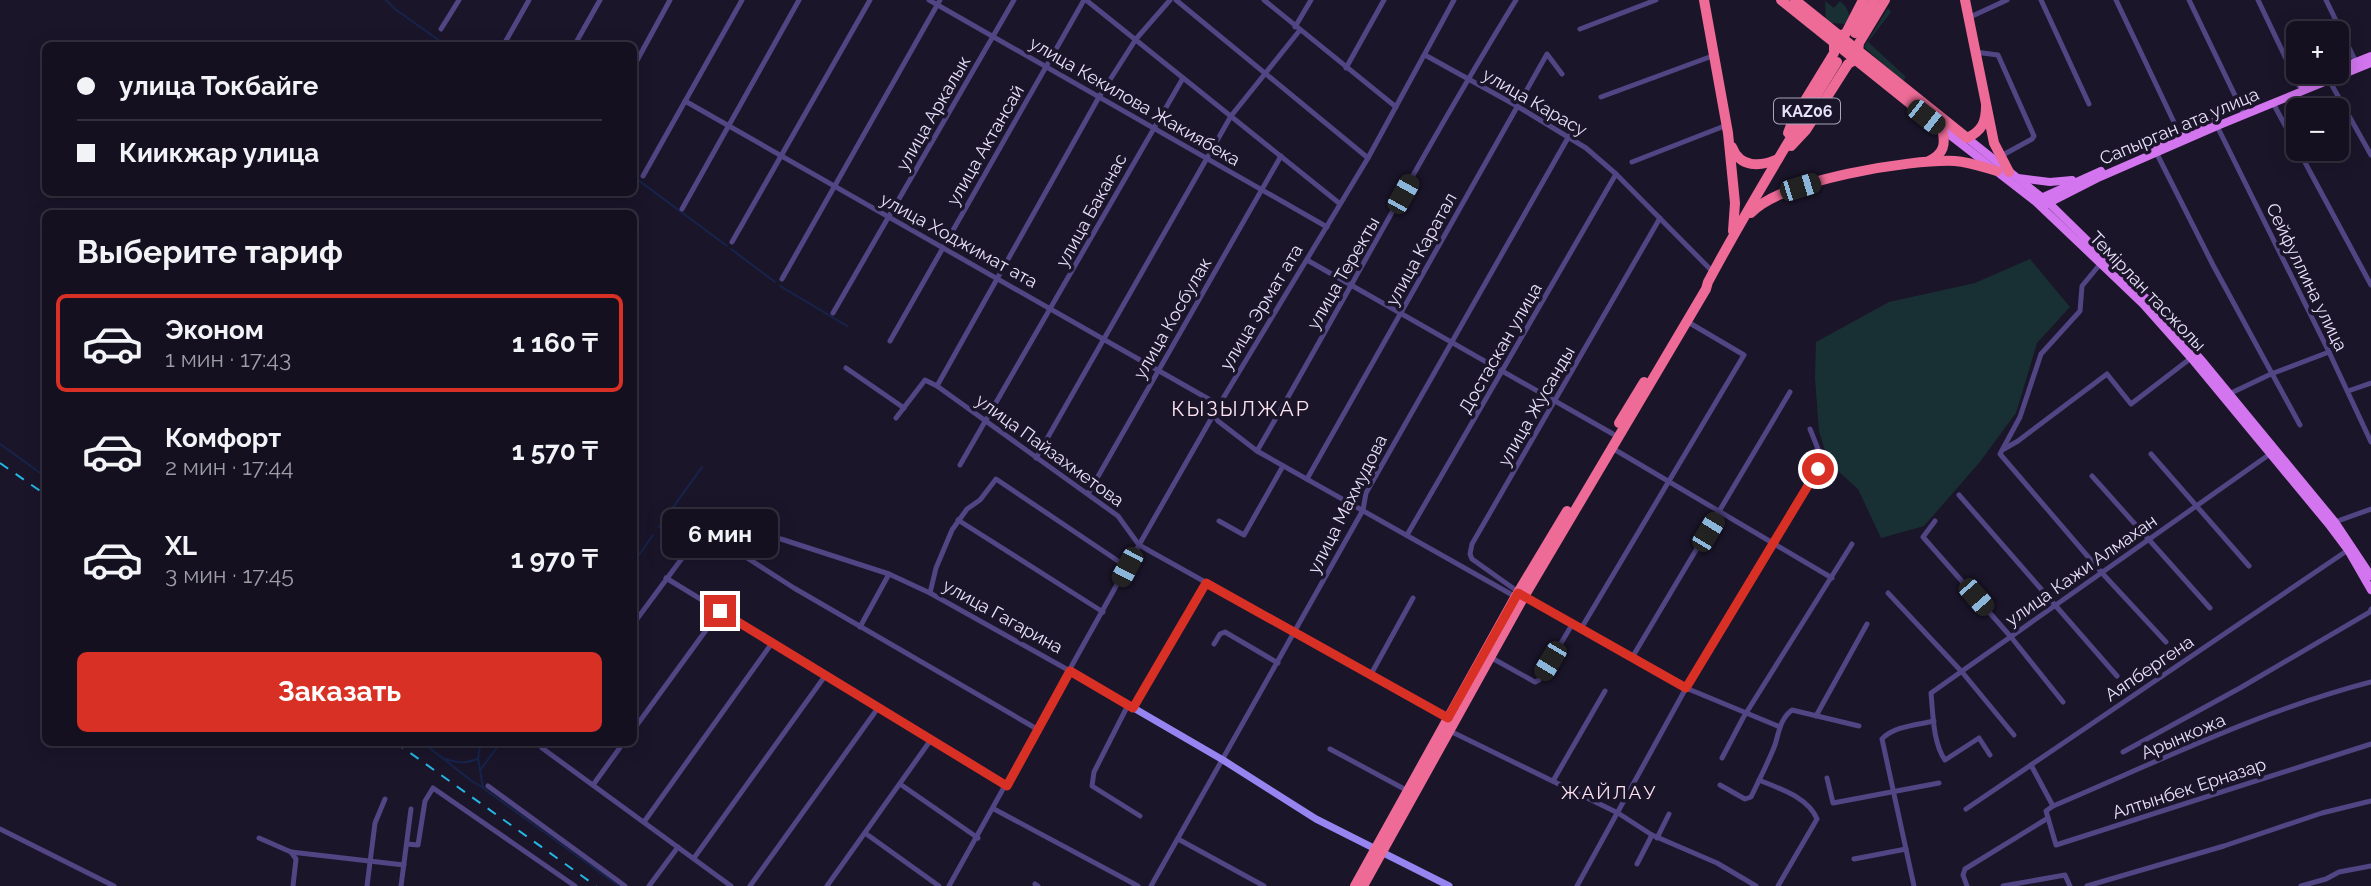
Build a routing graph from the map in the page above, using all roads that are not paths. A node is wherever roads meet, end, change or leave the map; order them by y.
1 (458, 0) edge
2 (529, 0) edge
3 (600, 0) edge
4 (670, 0) edge
5 (742, 0) edge
6 (799, 0) edge
7 (870, 0) edge
8 (929, 0) edge
9 (1014, 0) edge
10 (1085, 0) edge
11 (1170, 0) edge
12 (1176, 0) edge
13 (1264, 0) edge
14 (1311, 0) edge
15 (1384, 0) edge
16 (1454, 0) edge
17 (1516, 0) edge
18 (1656, 0) edge
19 (1706, 0) edge
20 (1781, 0) edge
21 (1795, 0) edge
22 (1863, 0) edge
23 (1874, 0) edge
24 (1885, 0) edge
25 (1965, 0) edge
26 (2007, 0) edge
27 (2041, 0) edge
28 (2116, 0) edge
29 (2189, 0) edge
30 (2258, 0) edge
31 (2326, 0) edge
32 (939, 2) edge
33 (1969, 18) junction
34 (1297, 28) junction
35 (1580, 29) dead end
36 (442, 30) dead end
37 (993, 37) junction
38 (1136, 40) junction
39 (505, 42) edge
40 (576, 42) edge
41 (1847, 48) junction
42 (1975, 52) junction
43 (1424, 55) junction
44 (1715, 55) junction
45 (2371, 56) edge
46 (637, 60) edge
47 (2356, 62) junction
48 (2371, 63) edge
49 (1046, 66) junction
50 (2349, 66) edge
51 (1346, 68) junction
52 (2349, 69) edge
53 (1265, 73) junction
54 (1562, 74) dead end
55 (1183, 78) junction
56 (1467, 79) junction
57 (2305, 84) edge
58 (2312, 84) edge
59 (2337, 84) edge
60 (2300, 86) junction
61 (1099, 97) junction
62 (1601, 97) dead end
63 (685, 101) junction
64 (2273, 103) junction
65 (2089, 104) dead end
66 (1517, 106) junction
67 (1986, 106) junction
68 (1396, 107) junction
69 (2242, 110) junction
70 (1231, 116) junction
71 (729, 125) junction
72 (2217, 126) junction
73 (1154, 128) junction
74 (1727, 129) junction
75 (1942, 129) junction
76 (1569, 136) junction
77 (1967, 138) junction
78 (2182, 139) junction
79 (2157, 154) junction
80 (782, 155) junction
81 (2371, 155) edge
82 (1281, 156) junction
83 (2000, 157) junction
84 (1207, 158) junction
85 (1367, 158) junction
86 (1777, 160) junction
87 (1632, 162) dead end
88 (1925, 162) junction
89 (1997, 171) junction
90 (1616, 174) junction
91 (2012, 175) junction
92 (643, 176) dead end
93 (1766, 177) junction
94 (2085, 178) junction
95 (836, 187) junction
96 (1262, 189) junction
97 (1780, 194) junction
98 (1339, 203) junction
99 (2042, 203) junction
100 (682, 209) dead end
101 (890, 217) junction
102 (1660, 218) junction
103 (1326, 227) junction
104 (1733, 235) junction
105 (732, 242) dead end
106 (943, 247) junction
107 (1307, 260) junction
108 (2101, 263) junction
109 (1710, 277) junction
110 (998, 278) junction
111 (782, 279) dead end
112 (2371, 285) edge
113 (1352, 286) junction
114 (1698, 298) junction
115 (1052, 308) junction
116 (833, 313) dead end
117 (1401, 313) junction
118 (1687, 321) junction
119 (1105, 340) junction
120 (890, 341) dead end
121 (1451, 342) junction
122 (2329, 352) junction
123 (2191, 358) junction
124 (846, 368) dead end
125 (1159, 370) junction
126 (1503, 372) junction
127 (2271, 374) junction
128 (2371, 383) edge
129 (937, 386) junction
130 (2348, 391) junction
131 (1790, 392) dead end
132 (2227, 396) junction
133 (1555, 401) junction
134 (1219, 405) junction
135 (904, 408) junction
136 (1214, 414) junction
137 (897, 418) dead end
138 (986, 421) junction
139 (2300, 425) dead end
140 (1810, 429) dead end
141 (1613, 434) junction
142 (2371, 442) edge
143 (1612, 448) junction
144 (1257, 451) junction
145 (2002, 451) junction
146 (2151, 454) dead end
147 (2270, 454) junction
148 (1036, 458) junction
149 (960, 465) dead end
150 (1283, 466) junction
151 (2092, 476) dead end
152 (1307, 479) junction
153 (1669, 481) junction
154 (1088, 494) junction
155 (1959, 495) dead end
156 (2196, 506) junction
157 (2371, 509) edge
158 (1363, 510) junction
159 (1720, 511) junction
160 (958, 520) junction
161 (1219, 521) dead end
162 (1936, 521) dead end
163 (2335, 522) junction
164 (699, 527) junction
165 (724, 531) junction
166 (664, 533) dead end
167 (1407, 536) junction
168 (2149, 540) junction
169 (1774, 543) junction
170 (1852, 544) dead end
171 (1139, 545) junction
172 (2348, 550) junction
173 (2249, 566) dead end
174 (1127, 567) junction
175 (2102, 573) junction
176 (888, 574) junction
177 (2371, 576) edge
178 (666, 578) junction
179 (1832, 578) junction
180 (1206, 583) junction
181 (2370, 587) edge
182 (930, 593) junction
183 (1888, 593) dead end
184 (1520, 596) junction
185 (1413, 598) dead end
186 (2056, 605) junction
187 (2210, 608) dead end
188 (2371, 609) edge
189 (720, 611) junction
190 (1103, 612) junction
191 (637, 620) edge
192 (1573, 623) junction
193 (1867, 624) dead end
194 (860, 627) junction
195 (1582, 627) junction
196 (1294, 634) junction
197 (2011, 637) junction
198 (2166, 642) dead end
199 (772, 643) junction
200 (1214, 645) dead end
201 (1633, 656) junction
202 (1490, 657) junction
203 (1278, 663) junction
204 (1070, 671) junction
205 (1962, 672) junction
206 (825, 676) junction
207 (1370, 676) junction
208 (2117, 676) dead end
209 (2371, 682) edge
210 (1686, 688) junction
211 (1605, 691) dead end
212 (2063, 702) dead end
213 (1130, 706) junction
214 (878, 708) junction
215 (1746, 713) junction
216 (1816, 716) junction
217 (1448, 718) junction
218 (1934, 721) junction
219 (637, 725) edge
220 (1859, 726) dead end
221 (1780, 727) junction
222 (1037, 729) junction
223 (1450, 731) junction
224 (2014, 735) dead end
225 (930, 741) junction
226 (2371, 744) edge
227 (544, 746) edge
228 (621, 746) edge
229 (1330, 749) dead end
230 (2123, 752) dead end
231 (1990, 755) dead end
232 (1722, 758) dead end
233 (1223, 760) junction
234 (2031, 765) junction
235 (1827, 778) dead end
236 (1759, 780) junction
237 (1553, 781) junction
238 (1939, 783) dead end
239 (900, 784) junction
240 (593, 785) junction
241 (1720, 785) dead end
242 (488, 786) dead end
243 (1007, 786) junction
244 (1408, 791) junction
245 (1895, 793) junction
246 (385, 799) dead end
247 (2371, 801) edge
248 (2053, 806) junction
249 (411, 809) dead end
250 (994, 809) junction
251 (1966, 809) dead end
252 (1618, 813) junction
253 (1669, 814) dead end
254 (1140, 816) dead end
255 (2048, 818) junction
256 (644, 822) junction
257 (0, 829) edge
258 (865, 833) junction
259 (1655, 836) junction
260 (259, 838) dead end
261 (978, 838) junction
262 (1178, 839) junction
263 (407, 844) junction
264 (678, 847) junction
265 (1906, 849) junction
266 (1380, 850) junction
267 (291, 852) junction
268 (694, 858) junction
269 (1854, 859) dead end
270 (370, 860) junction
271 (404, 864) junction
272 (1637, 864) dead end
273 (2371, 866) edge
274 (2330, 877) junction
275 (831, 885) edge
276 (1581, 885) edge
277 (114, 886) edge
278 (293, 886) edge
279 (367, 886) edge
280 (401, 886) edge
281 (575, 886) edge
282 (625, 886) edge
283 (649, 886) edge
284 (732, 886) edge
285 (750, 886) edge
286 (939, 886) edge
287 (950, 886) edge
288 (1138, 886) edge
289 (1152, 886) edge
290 (1264, 886) edge
291 (1355, 886) edge
292 (1363, 886) edge
293 (1449, 886) edge
294 (1756, 886) edge
295 (1778, 886) edge
296 (1914, 886) edge
297 (1967, 886) edge
298 (2003, 886) edge
299 (2070, 886) edge
300 (2087, 886) edge
301 (2301, 886) edge
302 (2327, 886) edge

1 - 36 street
2 - 39 street
3 - 40 street
4 - 46 street
5 - 63 street
6 - 71 street
7 - 80 street
8 - 32 street, улица Кекилова Жакиябека
9 - 37 street, улица Аркалык
10 - 38 street
10 - 49 street, улица Актансай
11 - 38 street
12 - 53 street
13 - 34 street
14 - 34 street
15 - 51 street
16 - 43 street, улица Эрмат ата
17 - 56 street, улица Теректы
18 - 35 street
19 - 44 highway
20 - 41 highway
21 - 41 highway
22 - 41 highway
23 - 41 highway, KАZ06
24 - 41 highway
25 - 33 highway
26 - 33 street
27 - 65 street
28 - 78 street
29 - 69 street
30 - 60 street
31 - 47 street
32 - 37 street, улица Кекилова Жакиябека
32 - 95 street
33 - 42 highway
34 - 51 street
34 - 53 street
37 - 49 street, улица Кекилова Жакиябека
37 - 101 street, улица Аркалык
38 - 55 street
38 - 61 street
41 - 75 highway, Темірлан тасжолы
41 - 77 highway, Темірлан тасжолы
41 - 86 highway, KАZ06
42 - 67 highway
42 - 83 street
43 - 56 street, улица Карасу
43 - 68 street, улица Эрмат ата
44 - 62 street
44 - 74 highway
45 - 47 main road, Сапырган ата улица
47 - 50 main road, Сапырган ата улица
48 - 52 main road, Сапырган ата улица
49 - 61 street, улица Кекилова Жакиябека
49 - 106 street, улица Актансай
51 - 68 street
53 - 70 street
53 - 85 street
54 - 66 street, улица Каратал
55 - 70 street
55 - 73 street, улица Баканас
56 - 66 street, улица Карасу
56 - 113 street, улица Теректы
57 - 60 main road, Сапырган ата улица
58 - 64 main road, Сапырган ата улица
59 - 81 street
60 - 69 main road, Сапырган ата улица
61 - 73 street, улица Кекилова Жакиябека
61 - 110 street
63 - 71 street, улица Ходжимат ата
63 - 92 street
64 - 72 main road, Сапырган ата улица
64 - 112 street
66 - 76 street, улица Карасу
66 - 117 street, улица Каратал
67 - 77 highway
67 - 83 highway
68 - 85 street, улица Эрмат ата
69 - 78 main road, Сапырган ата улица
70 - 82 street
70 - 84 street
71 - 80 street, улица Ходжимат ата
71 - 100 street
72 - 78 main road, Сапырган ата улица
72 - 122 street, Сейфуллина улица
73 - 84 street, улица Кекилова Жакиябека
73 - 115 street, улица Баканас
74 - 86 highway
74 - 87 street
74 - 104 highway
75 - 88 highway
75 - 89 main road, Темірлан тасжолы
76 - 90 street, улица Карасу
76 - 121 street, улица Махмудова
77 - 91 main road, Темірлан тасжолы
78 - 79 main road, Сапырган ата улица
78 - 94 main road, Сапырган ата улица
79 - 99 main road, Сапырган ата улица
79 - 127 street
80 - 95 street, улица Ходжимат ата
80 - 105 street
82 - 96 street, улица Косбулак
82 - 98 street
83 - 91 highway
84 - 96 street, улица Кекилова Жакиябека
84 - 119 street
85 - 98 street, улица Эрмат ата
86 - 93 highway, KАZ06
88 - 89 highway
88 - 97 highway
89 - 99 main road, Темірлан тасжолы
90 - 102 street, улица Карасу
90 - 126 street, Достаскан улица
91 - 94 main road
91 - 99 main road, Темірлан тасжолы
93 - 97 highway
93 - 104 highway
94 - 99 main road, Сапырган ата улица
95 - 101 street, улица Ходжимат ата
95 - 111 street
96 - 103 street, улица Кекилова Жакиябека
96 - 125 street, улица Косбулак
97 - 104 highway
98 - 103 street, улица Эрмат ата
99 - 108 main road, Темірлан тасжолы
99 - 132 main road, Темірлан тасжолы
101 - 106 street, улица Ходжимат ата
101 - 116 street, улица Аркалык
102 - 109 street, улица Карасу
102 - 133 street, улица Жусанды
103 - 107 street, улица Эрмат ата
104 - 109 highway
106 - 110 street, улица Ходжимат ата
106 - 120 street, улица Актансай
107 - 113 street
107 - 134 street, улица Эрмат ата
108 - 123 main road, Темірлан тасжолы
108 - 145 street
109 - 114 highway
110 - 115 street, улица Ходжимат ата
110 - 129 street
113 - 117 street
113 - 144 street, улица Теректы
114 - 118 highway
114 - 141 highway
115 - 119 street, улица Ходжимат ата
115 - 138 street, улица Баканас
117 - 121 street
117 - 152 street, улица Каратал
118 - 143 highway
118 - 153 street
119 - 125 street, улица Ходжимат ата
119 - 148 street
121 - 126 street
121 - 158 street, улица Махмудова
122 - 127 street
122 - 130 street, Сейфуллина улица
123 - 132 main road, Темірлан тасжолы
123 - 145 street
124 - 135 street
125 - 134 street, улица Ходжимат ата
125 - 154 street, улица Косбулак
126 - 133 street
126 - 167 street, Достаскан улица
127 - 132 street
127 - 139 street
128 - 130 street
129 - 135 street
129 - 138 street, улица Пайзахметова
130 - 142 street, Сейфуллина улица
131 - 159 street
132 - 147 main road, Темірлан тасжолы
132 - 163 main road, Темірлан тасжолы
133 - 141 street
133 - 184 street, улица Жусанды
134 - 136 street, улица Эрмат ата
135 - 137 street
136 - 144 street
136 - 171 street, улица Эрмат ата
138 - 148 street, улица Пайзахметова
138 - 149 street, улица Баканас
140 - 169 street
141 - 184 highway
143 - 153 street
143 - 184 highway
144 - 150 street
145 - 175 street
146 - 156 street
147 - 156 street, улица Кажи Алмахан
147 - 172 main road, Темірлан тасжолы
148 - 154 street, улица Пайзахметова
150 - 152 street
150 - 161 street
151 - 168 street
152 - 158 street
153 - 159 street
153 - 195 street
154 - 171 street, улица Пайзахметова
155 - 186 street
156 - 168 street, улица Кажи Алмахан
156 - 173 street
157 - 163 street
158 - 167 street
158 - 196 street, улица Махмудова
159 - 169 street
159 - 201 street
160 - 174 street
160 - 182 street
160 - 190 street
162 - 197 street
163 - 177 main road, Темірлан тасжолы
164 - 165 street, улица Гагарина
164 - 166 street, улица Гагарина
164 - 178 street
165 - 176 street, улица Гагарина
165 - 194 street
167 - 184 street
168 - 175 street, улица Кажи Алмахан
168 - 187 street
169 - 179 street
169 - 210 street
170 - 179 street
171 - 174 street, улица Эрмат ата
171 - 180 street, улица Пайзахметова
172 - 181 main road, Темірлан тасжолы
172 - 234 street, Аяпбергена
174 - 190 street, улица Эрмат ата
175 - 186 street, улица Кажи Алмахан
175 - 198 street
176 - 182 street, улица Гагарина
176 - 194 street
178 - 189 street
178 - 191 street
179 - 215 street
180 - 196 street, улица Пайзахметова
180 - 213 street
182 - 204 street, улица Гагарина
183 - 205 street
184 - 192 street
184 - 202 highway
184 - 217 highway
185 - 207 street
186 - 197 street, улица Кажи Алмахан
186 - 208 street
188 - 230 street
189 - 199 street
189 - 219 street
190 - 204 street, улица Эрмат ата
192 - 195 street
192 - 202 street
193 - 216 street
194 - 222 street
195 - 201 street
196 - 203 street, улица Махмудова
196 - 207 street, улица Пайзахметова
197 - 205 street, улица Кажи Алмахан
197 - 212 street
199 - 206 street
199 - 256 street
200 - 203 street
201 - 210 street
202 - 223 highway
203 - 233 street, улица Махмудова
204 - 213 street, улица Гагарина
204 - 222 street, улица Эрмат ата
205 - 218 street, улица Кажи Алмахан
205 - 224 street
206 - 214 street
206 - 268 street
207 - 217 street, улица Пайзахметова
209 - 248 street, Арынкожа
210 - 215 street
210 - 252 street
211 - 237 street
213 - 233 street, улица Гагарина
213 - 254 street
214 - 225 street
214 - 285 street
215 - 221 street
215 - 232 street
216 - 220 street
216 - 221 street
217 - 244 highway
218 - 231 street
218 - 245 street
221 - 236 street
222 - 243 street, улица Эрмат ата
223 - 237 street
223 - 266 highway
225 - 239 street
225 - 243 street
226 - 255 street, Алтынбек Ерназар
227 - 240 street
228 - 240 street
229 - 244 street
233 - 262 street, улица Махмудова
233 - 266 street, улица Гагарина
234 - 248 street
234 - 251 street, Аяпбергена
235 - 245 street
236 - 241 street
236 - 295 street
237 - 252 street
238 - 245 street
239 - 258 street
239 - 261 street
240 - 256 street
242 - 282 street
243 - 250 street, улица Эрмат ата
244 - 266 highway
245 - 265 street
246 - 270 street
247 - 300 street
248 - 255 street
249 - 263 street
250 - 261 street, улица Эрмат ата
250 - 288 street
252 - 259 street
252 - 276 street
253 - 259 street
255 - 297 street
256 - 264 street
257 - 277 street
258 - 275 street
258 - 286 street
259 - 272 street
259 - 294 street
260 - 267 street
261 - 287 street, улица Эрмат ата
262 - 289 street, улица Махмудова
262 - 290 street
263 - 271 street
263 - 281 street
264 - 268 street
264 - 283 street
265 - 269 street
265 - 296 street
266 - 291 highway
266 - 292 highway
266 - 293 street, улица Гагарина
267 - 270 street
267 - 278 street
268 - 284 street
270 - 271 street
270 - 279 street
271 - 280 street
273 - 274 street
274 - 301 street
274 - 302 street
298 - 299 street

